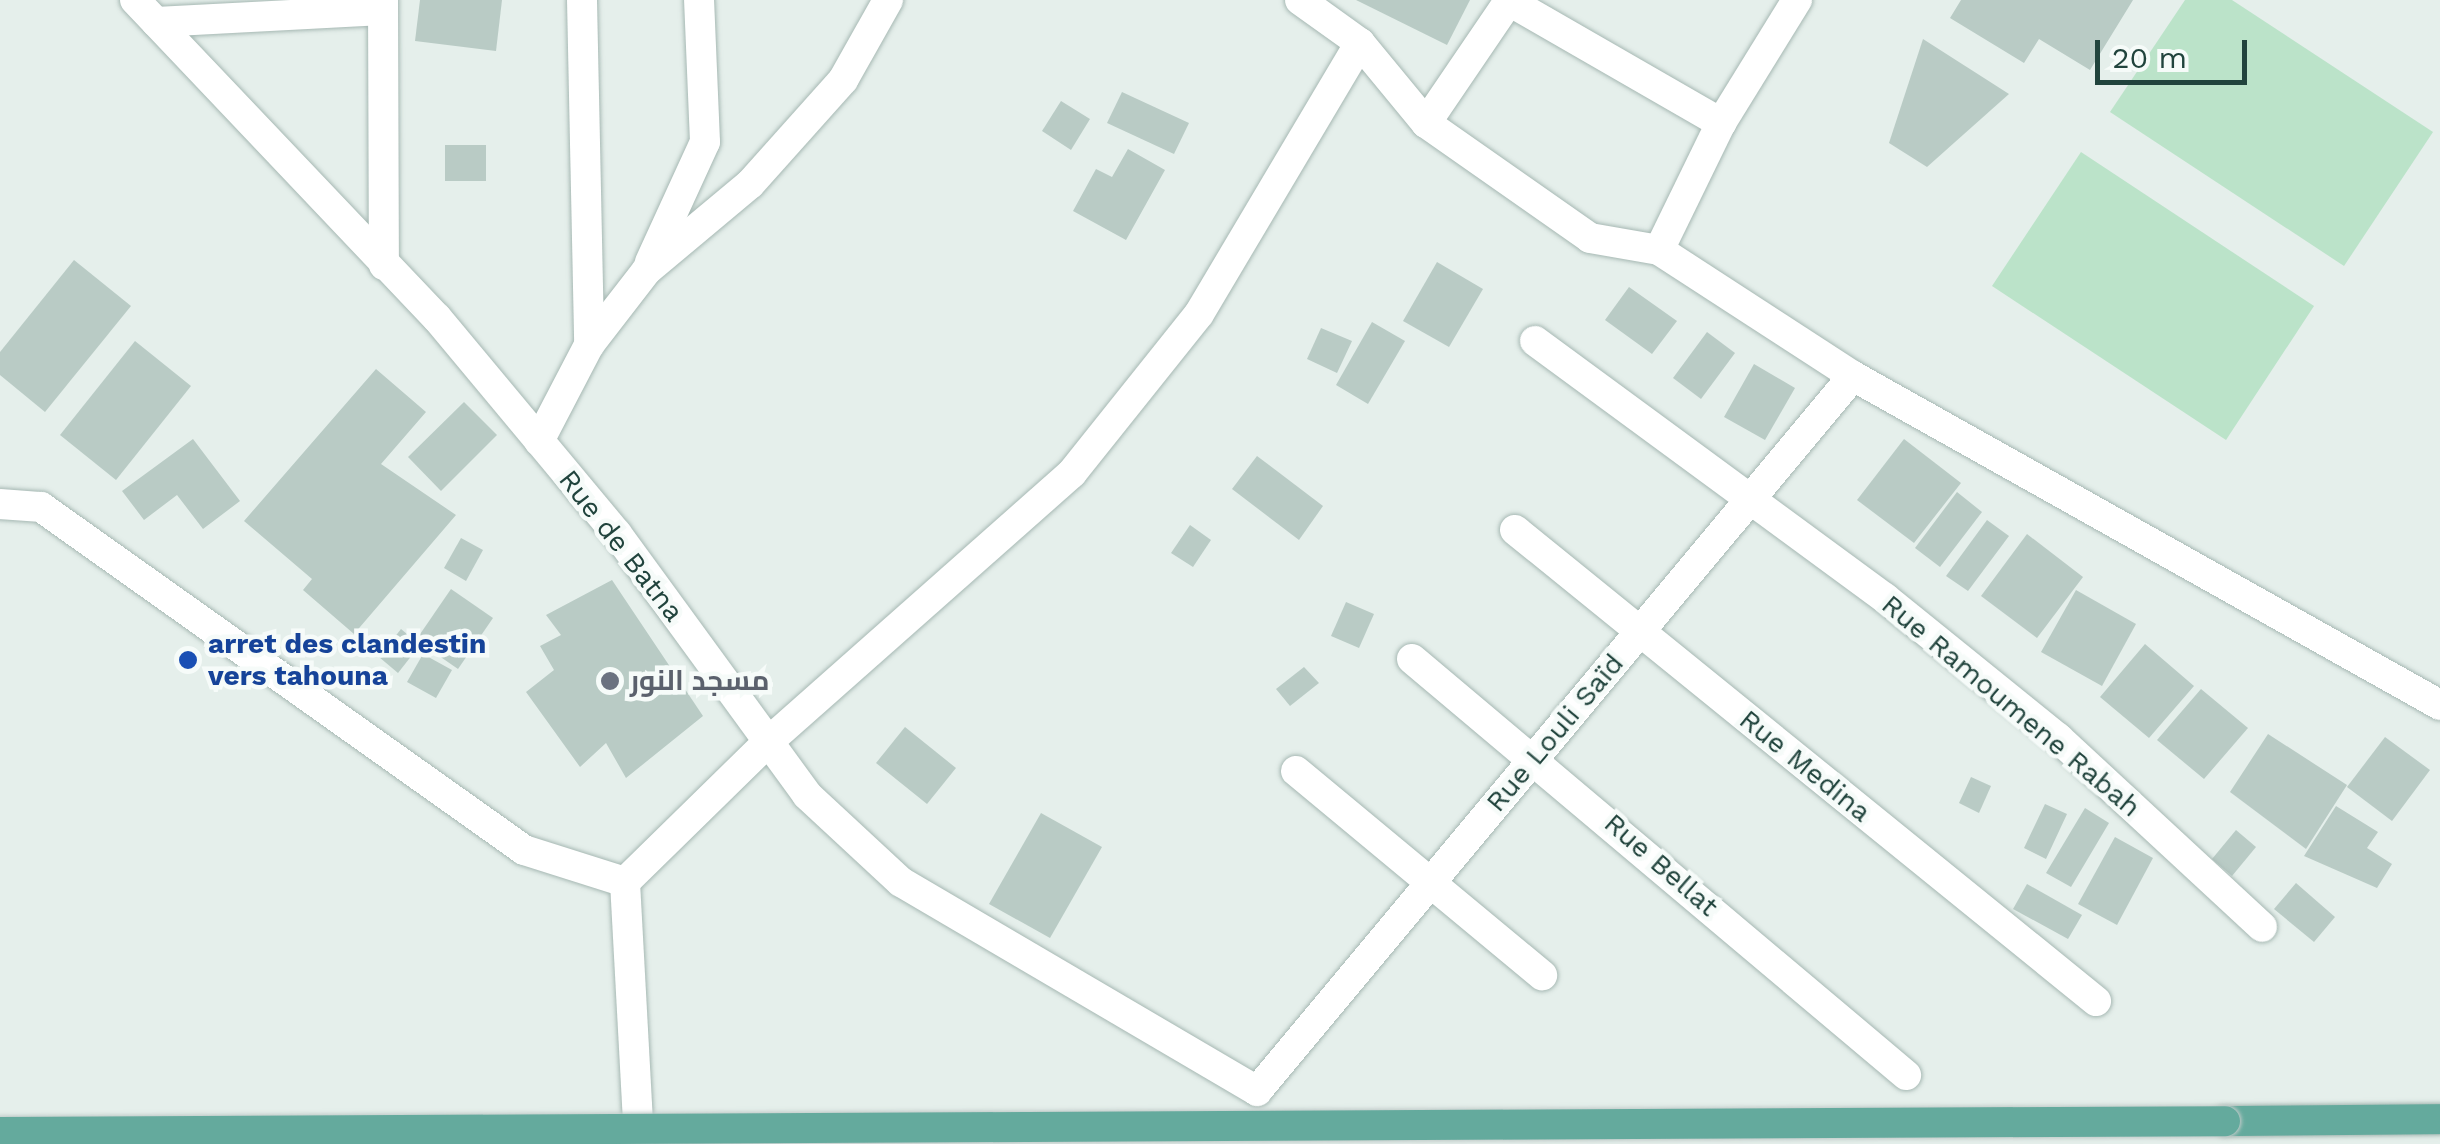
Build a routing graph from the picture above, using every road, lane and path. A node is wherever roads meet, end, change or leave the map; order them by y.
1 (582, 0) edge
2 (699, 0) edge
3 (888, 0) edge
4 (1300, 0) edge
5 (1797, 0) edge
6 (383, 5) edge
7 (145, 11) edge
8 (1360, 43) junction
9 (1426, 123) junction
10 (1721, 123) junction
11 (1660, 250) junction
12 (384, 266) junction
13 (647, 270) junction
14 (1535, 341) dead end
15 (588, 345) junction
16 (1853, 376) junction
17 (539, 441) junction
18 (1748, 501) junction
19 (0, 504) edge
20 (1515, 530) dead end
21 (1639, 633) junction
22 (1412, 659) dead end
23 (2440, 705) edge
24 (768, 742) junction
25 (1536, 757) junction
26 (1296, 771) dead end
27 (1433, 880) junction
28 (626, 882) junction
29 (2262, 927) dead end
30 (1542, 975) dead end
31 (2096, 1001) dead end
32 (1906, 1076) dead end
33 (1257, 1090) joint
34 (2440, 1119) edge
35 (0, 1132) edge
36 (638, 1144) edge

1 - 15 street
2 - 13 street
3 - 13 street
4 - 8 street
5 - 10 street
6 - 7 street
6 - 12 street
7 - 12 street, Rue de Batna
8 - 9 street
8 - 24 street
9 - 10 street
9 - 11 street
10 - 11 street
11 - 16 street
12 - 17 street, Rue de Batna
13 - 15 street
14 - 18 street, Rue Ramoumene Rabah
15 - 17 street
16 - 18 street, Rue Louli Saïd
16 - 23 street
17 - 24 street, Rue de Batna
18 - 21 street, Rue Louli Saïd
18 - 29 street, Rue Ramoumene Rabah
19 - 28 street
20 - 21 street, Rue Medina
21 - 25 street, Rue Louli Saïd
21 - 31 street, Rue Medina
22 - 25 street, Rue Bellat
24 - 28 street
24 - 33 street, Rue de Batna
25 - 27 street, Rue Louli Saïd
25 - 32 street, Rue Bellat
26 - 27 street
27 - 30 street
27 - 33 street, Rue Louli Saïd
28 - 36 street
34 - 35 main road, bridge

